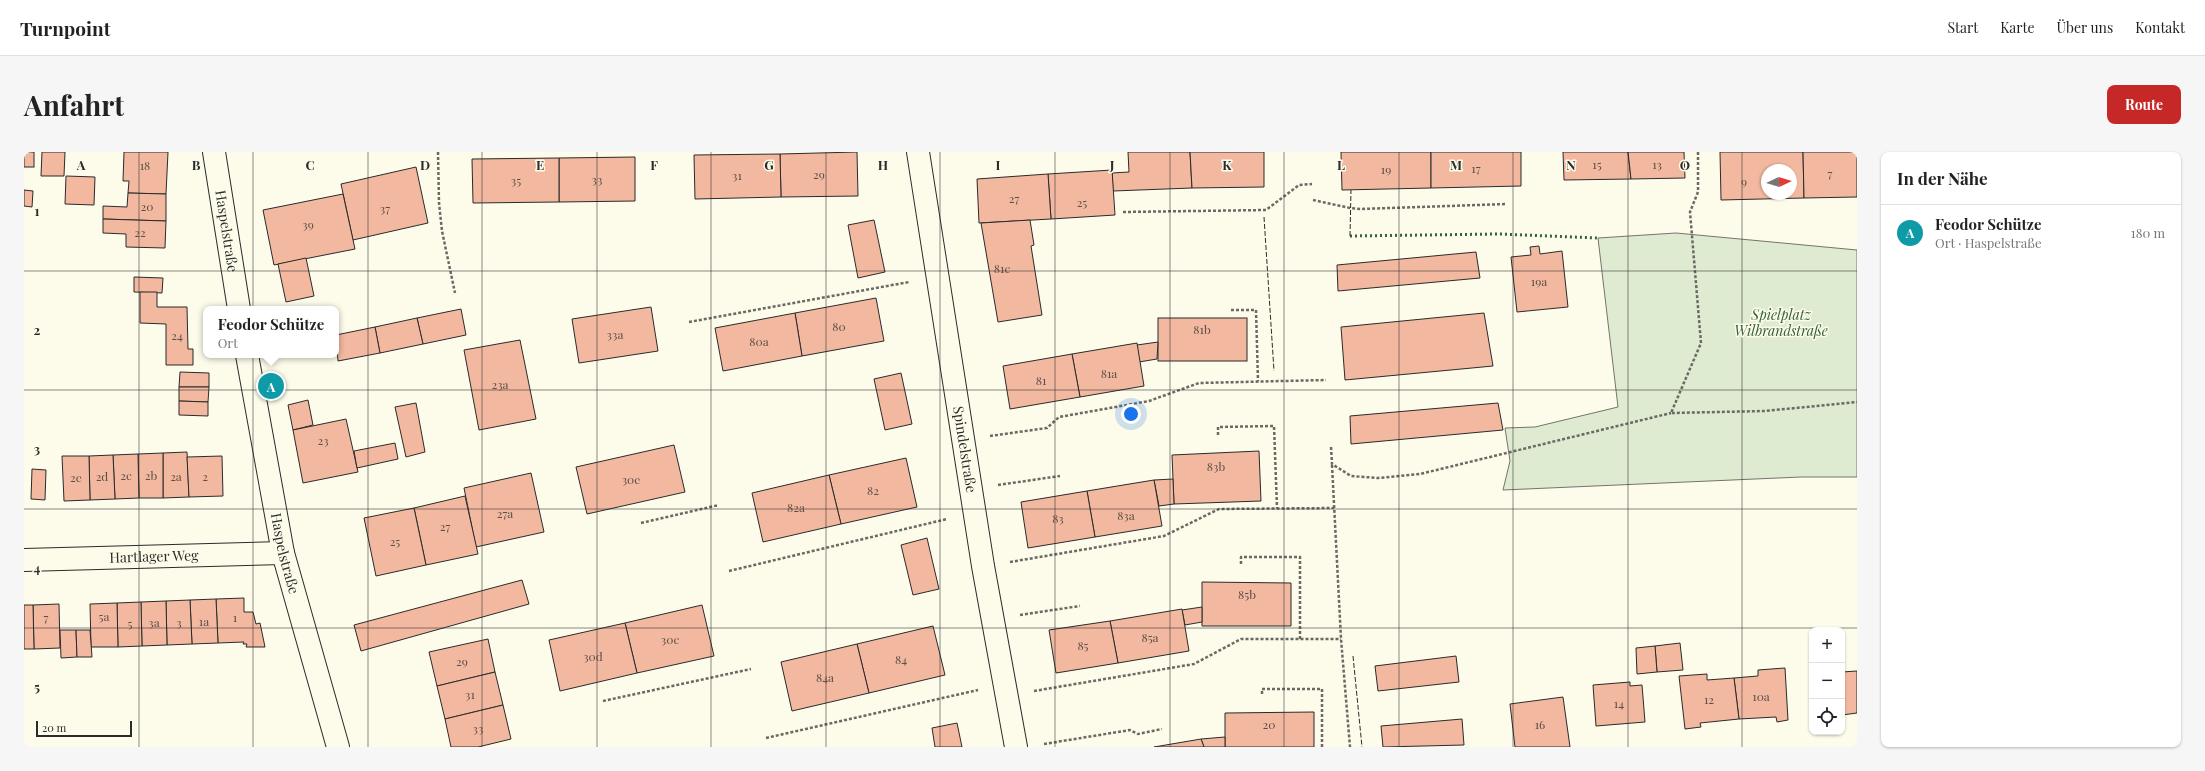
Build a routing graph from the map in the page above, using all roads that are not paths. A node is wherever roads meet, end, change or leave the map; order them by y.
1 (214, 152) edge
2 (918, 152) edge
3 (240, 306) edge
4 (248, 358) edge
5 (283, 553) junction
6 (24, 560) edge
7 (1026, 746) edge
8 (338, 747) edge

1 - 3 street, Haspelstraße
2 - 7 street, Spindelstraße
4 - 5 street, Haspelstraße
5 - 6 street, Hartlager Weg
5 - 8 street, Haspelstraße

